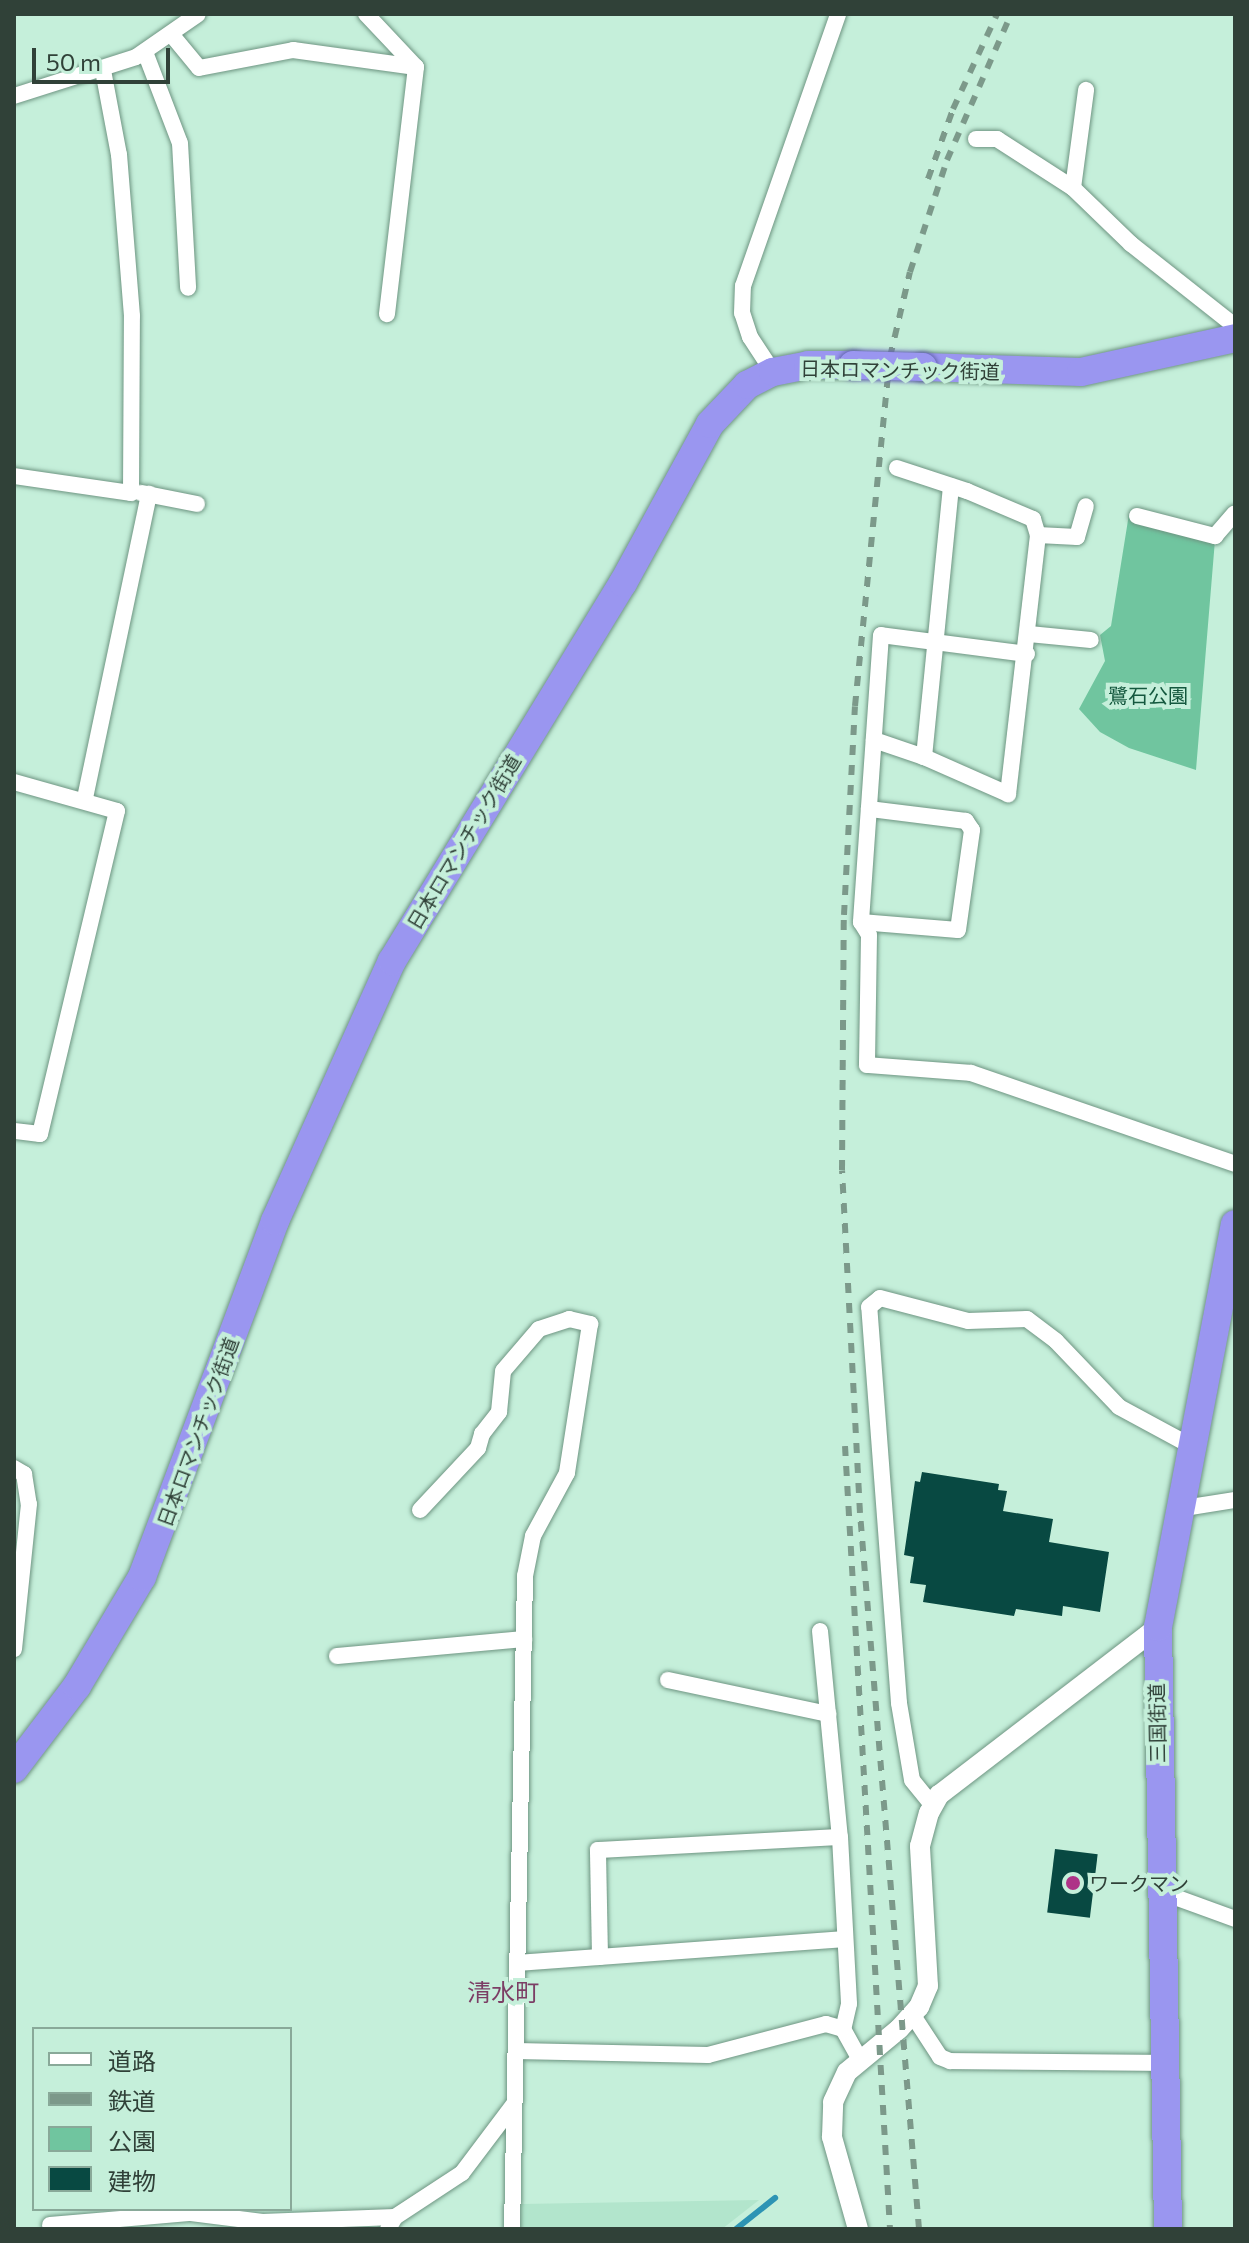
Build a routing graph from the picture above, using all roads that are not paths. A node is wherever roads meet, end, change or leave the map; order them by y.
1 (198, 14) edge
2 (366, 14) edge
3 (838, 14) edge
4 (171, 34) junction
5 (145, 52) junction
6 (416, 67) junction
7 (103, 70) junction
8 (1086, 90) dead end
9 (14, 96) edge
10 (976, 139) dead end
11 (1073, 188) junction
12 (188, 288) dead end
13 (387, 314) dead end
14 (1235, 326) edge
15 (1235, 338) edge
16 (773, 372) junction
17 (897, 468) dead end
18 (14, 476) edge
19 (951, 486) junction
20 (131, 493) junction
21 (149, 494) junction
22 (197, 504) dead end
23 (1086, 506) dead end
24 (1235, 513) edge
25 (1137, 516) dead end
26 (1038, 535) junction
27 (1029, 634) junction
28 (1091, 640) dead end
29 (937, 642) junction
30 (1027, 654) junction
31 (874, 740) junction
32 (924, 757) junction
33 (14, 782) edge
34 (85, 798) junction
35 (869, 809) junction
36 (861, 922) junction
37 (14, 1131) edge
38 (1235, 1164) edge
39 (1235, 1224) edge
40 (1191, 1446) junction
41 (14, 1468) edge
42 (1235, 1500) edge
43 (1178, 1509) junction
44 (420, 1510) dead end
45 (1158, 1627) junction
46 (820, 1631) dead end
47 (524, 1639) junction
48 (14, 1649) edge
49 (337, 1656) dead end
50 (668, 1680) dead end
51 (828, 1714) junction
52 (14, 1769) edge
53 (933, 1806) junction
54 (840, 1837) junction
55 (1161, 1892) junction
56 (1235, 1919) edge
57 (844, 1939) junction
58 (600, 1957) junction
59 (518, 1963) junction
60 (912, 2014) junction
61 (843, 2029) junction
62 (516, 2051) junction
63 (860, 2060) junction
64 (1163, 2063) junction
65 (514, 2104) junction
66 (234, 2213) edge
67 (392, 2223) edge
68 (50, 2225) dead end
69 (216, 2229) edge
70 (512, 2229) edge
71 (858, 2229) edge
72 (1168, 2229) edge

1 - 4 street
2 - 6 street
3 - 16 street
4 - 5 street
4 - 6 street
5 - 7 street
5 - 12 street
6 - 13 street
7 - 9 street
7 - 20 street
8 - 11 street
10 - 11 street
11 - 14 street
15 - 16 highway, 日本ロマンチック街道, bridge
16 - 52 highway, 日本ロマンチック街道
17 - 19 street
18 - 20 street
19 - 26 street
19 - 29 street
20 - 21 street
21 - 22 street
21 - 34 street
23 - 26 street
24 - 25 street
26 - 27 street
27 - 28 street
27 - 30 street
29 - 30 street
29 - 31 street
29 - 32 street
30 - 32 street
31 - 32 street
31 - 35 street
33 - 34 street
34 - 37 street
35 - 36 street
35 - 36 street
36 - 38 street
39 - 40 highway, 三国街道
40 - 43 highway, 三国街道
40 - 53 street
41 - 48 street
42 - 43 street
43 - 45 highway, 三国街道
44 - 47 street
45 - 53 street
45 - 55 highway, 三国街道
46 - 51 street
47 - 49 street
47 - 59 street
50 - 51 street
51 - 54 street
53 - 60 street
54 - 57 street
54 - 58 street
55 - 56 street
55 - 64 highway, 三国街道
57 - 58 street
57 - 61 street
58 - 59 street
59 - 62 street
60 - 63 street
60 - 64 street
61 - 62 street
61 - 63 street
62 - 65 street
63 - 71 street
64 - 72 highway, 三国街道
65 - 67 street
65 - 70 street
66 - 67 street
66 - 68 street
66 - 69 street

